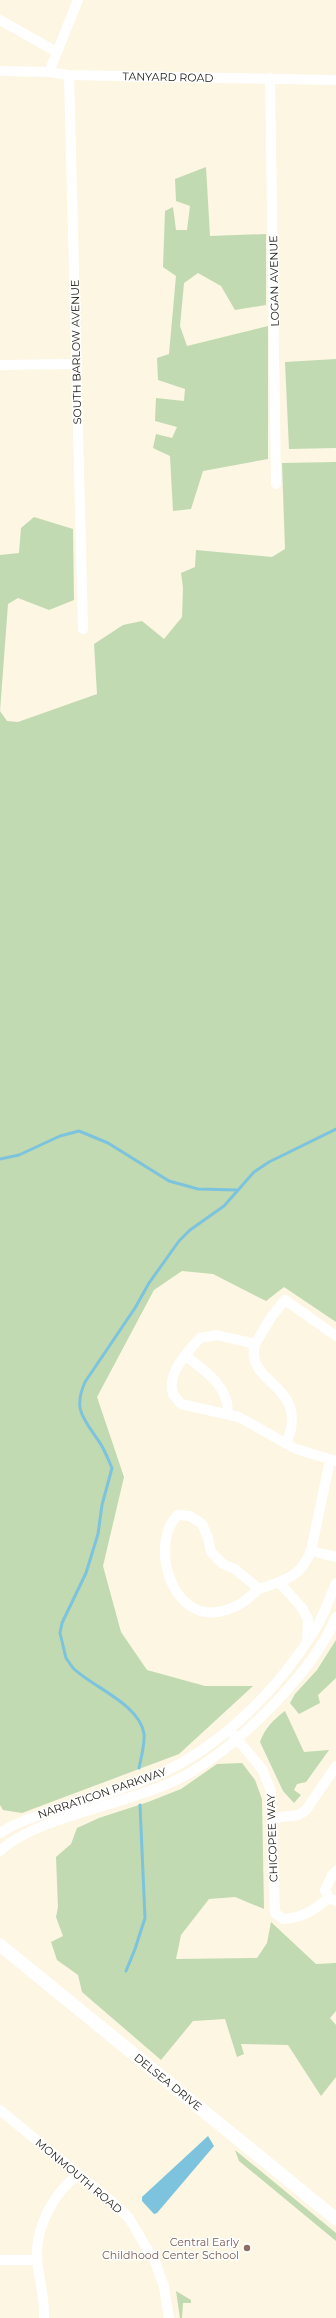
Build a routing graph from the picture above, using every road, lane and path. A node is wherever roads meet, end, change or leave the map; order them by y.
1 (78, 0) edge
2 (0, 20) edge
3 (57, 52) junction
4 (0, 71) edge
5 (49, 72) junction
6 (69, 75) junction
7 (270, 78) junction
8 (336, 80) edge
9 (77, 364) junction
10 (0, 365) edge
11 (276, 484) dead end
12 (83, 629) dead end
13 (336, 1336) edge
14 (254, 1344) junction
15 (186, 1356) junction
16 (228, 1413) junction
17 (286, 1444) junction
18 (333, 1460) edge
19 (311, 1551) junction
20 (336, 1556) edge
21 (278, 1582) junction
22 (336, 1584) edge
23 (259, 1589) junction
24 (336, 1617) edge
25 (307, 1641) junction
26 (229, 1728) junction
27 (236, 1738) junction
28 (336, 1766) edge
29 (273, 1818) junction
30 (0, 1832) edge
31 (0, 1850) edge
32 (336, 1871) edge
33 (333, 1899) edge
34 (0, 1944) edge
35 (0, 2110) edge
36 (78, 2175) junction
37 (336, 2218) edge
38 (0, 2260) edge
39 (37, 2260) junction
40 (44, 2318) edge
41 (169, 2318) edge

1 - 3 street
2 - 3 street
3 - 5 street
4 - 5 street, TANYARD ROAD
5 - 6 street, TANYARD ROAD
6 - 7 street, TANYARD ROAD
6 - 9 street, SOUTH BARLOW AVENUE
7 - 8 street, TANYARD ROAD
7 - 11 street, LOGAN AVENUE
9 - 10 street
9 - 12 street, SOUTH BARLOW AVENUE
13 - 14 street
14 - 15 street
14 - 17 street
15 - 16 street
15 - 16 street
16 - 17 street
17 - 18 street
18 - 19 street
19 - 20 street
19 - 21 street
21 - 23 street
21 - 25 street
22 - 25 street, NARRATICON PARKWAY
23 - 23 street
24 - 27 street, NARRATICON PARKWAY
25 - 26 street, NARRATICON PARKWAY
26 - 27 street, CHICOPEE WAY
26 - 30 street, NARRATICON PARKWAY
27 - 29 street, CHICOPEE WAY
27 - 31 street, NARRATICON PARKWAY
28 - 29 street
29 - 33 street, CHICOPEE WAY
32 - 33 street
34 - 37 main road, DELSEA DRIVE
35 - 36 street, MONMOUTH ROAD
36 - 39 street
36 - 41 street, MONMOUTH ROAD
38 - 39 street
39 - 40 street

